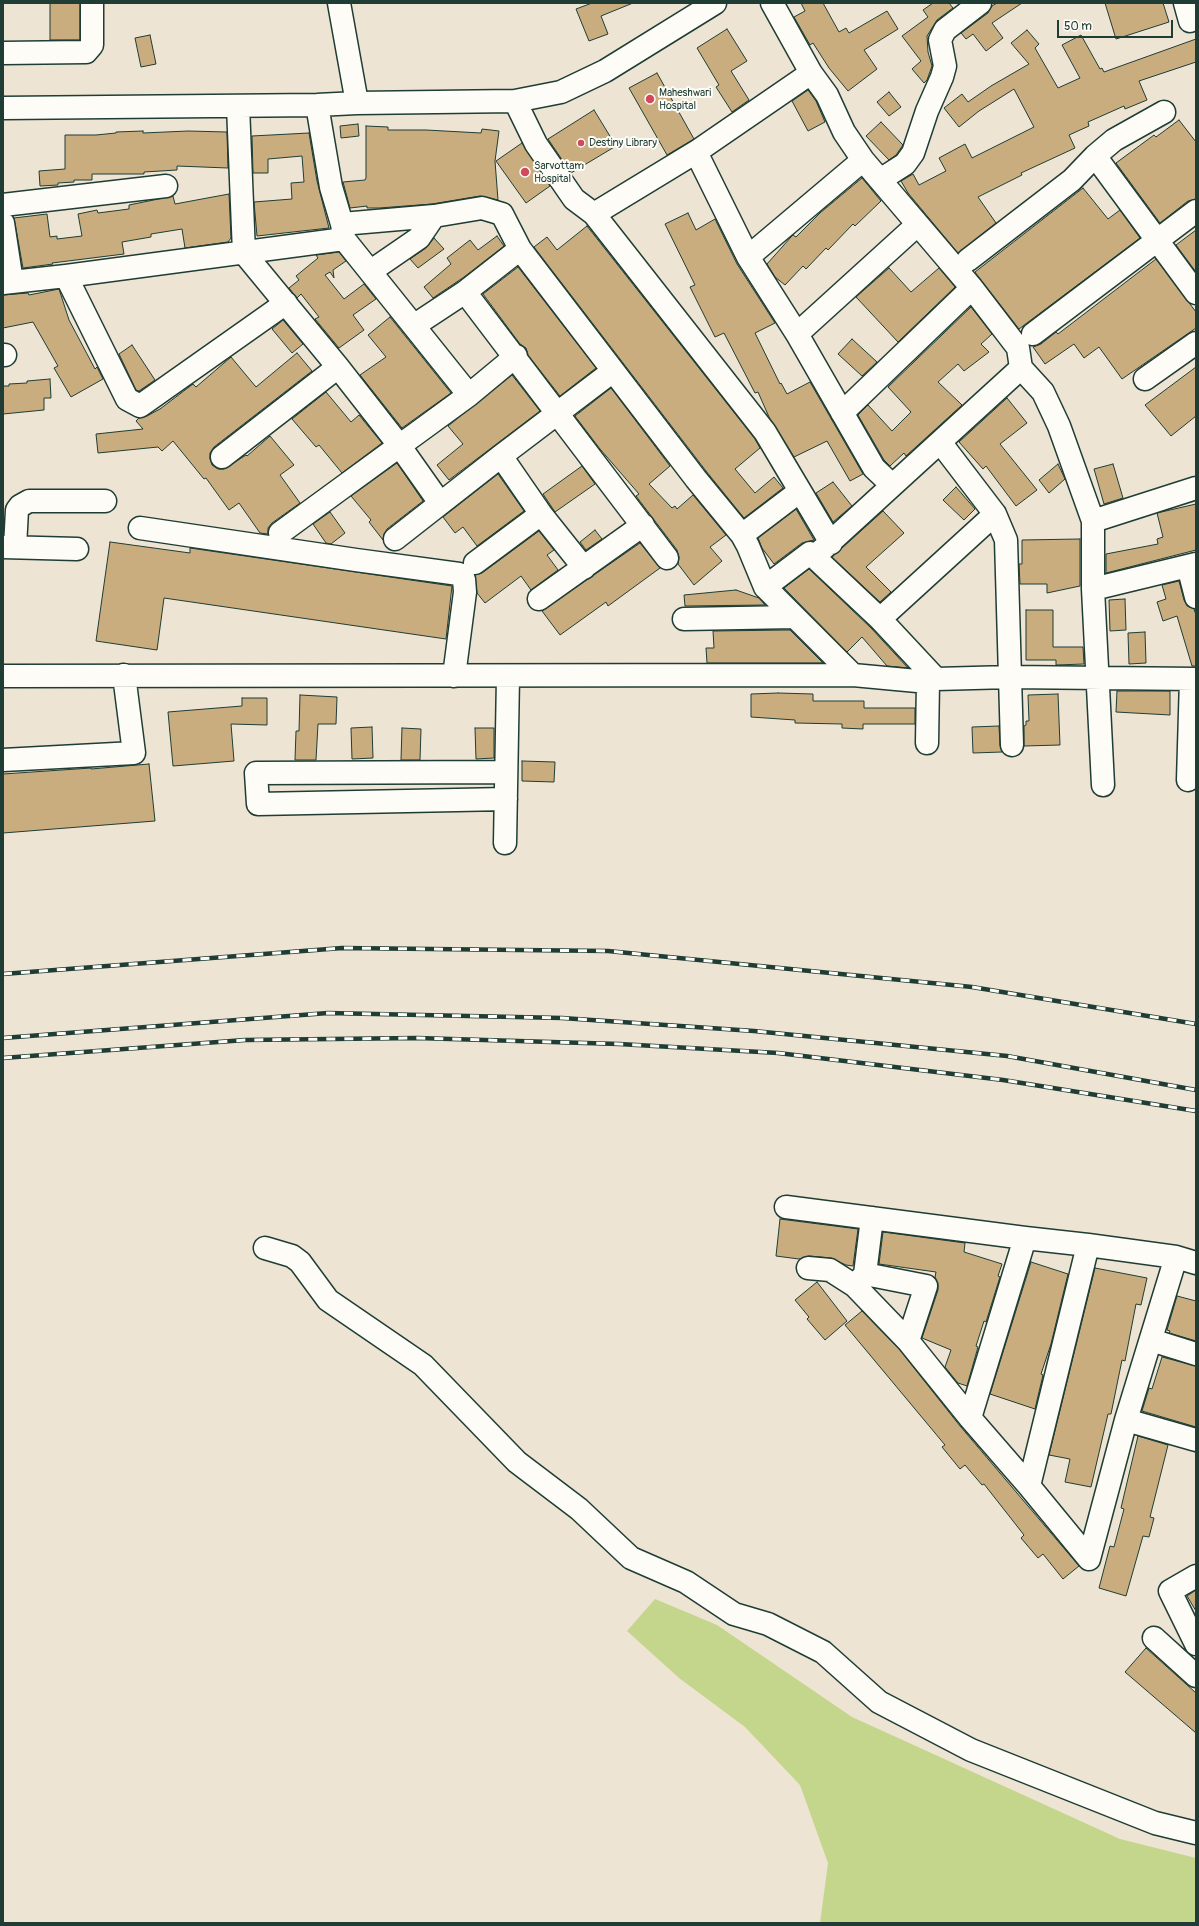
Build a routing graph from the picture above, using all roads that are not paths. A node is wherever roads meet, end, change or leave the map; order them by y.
1 (92, 3) edge
2 (339, 3) edge
3 (715, 3) edge
4 (772, 3) edge
5 (980, 3) edge
6 (3, 53) edge
7 (811, 73) junction
8 (515, 101) junction
9 (357, 103) junction
10 (317, 105) junction
11 (238, 106) junction
12 (3, 108) edge
13 (1164, 112) dead end
14 (696, 152) junction
15 (1095, 156) junction
16 (863, 160) junction
17 (880, 180) junction
18 (166, 186) dead end
19 (3, 205) edge
20 (1196, 211) edge
21 (594, 214) junction
22 (434, 216) junction
23 (3, 223) edge
24 (917, 226) junction
25 (343, 232) junction
26 (1158, 240) junction
27 (520, 249) junction
28 (244, 253) junction
29 (748, 257) junction
30 (968, 260) dead end
31 (371, 271) junction
32 (66, 276) junction
33 (7, 282) edge
34 (972, 288) junction
35 (465, 292) junction
36 (1196, 293) edge
37 (286, 303) junction
38 (415, 325) junction
39 (797, 334) junction
40 (1033, 334) dead end
41 (1196, 343) edge
42 (516, 356) junction
43 (338, 367) junction
44 (1021, 368) junction
45 (613, 371) junction
46 (1145, 379) dead end
47 (469, 395) junction
48 (559, 412) junction
49 (842, 413) junction
50 (940, 442) junction
51 (399, 445) junction
52 (501, 456) junction
53 (222, 457) dead end
54 (892, 485) junction
55 (1196, 488) edge
56 (800, 491) junction
57 (105, 501) dead end
58 (440, 503) junction
59 (541, 514) junction
60 (995, 514) junction
61 (1093, 521) junction
62 (643, 525) junction
63 (140, 528) dead end
64 (280, 533) dead end
65 (742, 535) junction
66 (395, 539) dead end
67 (831, 543) junction
68 (9, 547) edge
69 (77, 549) dead end
70 (814, 557) junction
71 (667, 558) dead end
72 (475, 563) dead end
73 (1192, 565) edge
74 (584, 568) junction
75 (765, 587) junction
76 (1093, 589) junction
77 (1196, 597) edge
78 (540, 599) dead end
79 (795, 617) junction
80 (684, 619) dead end
81 (880, 620) junction
82 (124, 675) junction
83 (853, 675) junction
84 (3, 676) edge
85 (454, 676) junction
86 (508, 677) junction
87 (1010, 677) junction
88 (1097, 678) junction
89 (1194, 679) edge
90 (932, 681) junction
91 (927, 743) dead end
92 (1012, 745) dead end
93 (3, 760) edge
94 (505, 772) junction
95 (1188, 780) dead end
96 (1103, 785) dead end
97 (506, 799) junction
98 (505, 843) dead end
99 (786, 1207) dead end
100 (872, 1218) junction
101 (1025, 1238) junction
102 (1088, 1245) junction
103 (265, 1248) dead end
104 (1186, 1260) edge
105 (808, 1268) dead end
106 (860, 1280) junction
107 (1151, 1340) junction
108 (908, 1341) junction
109 (1196, 1354) edge
110 (970, 1418) junction
111 (1126, 1420) junction
112 (1196, 1440) edge
113 (1030, 1486) junction
114 (1196, 1576) edge
115 (1154, 1638) dead end
116 (1196, 1644) edge
117 (1196, 1676) edge
118 (1196, 1833) edge

1 - 6 street
2 - 9 street
3 - 8 street
4 - 7 street
5 - 17 street
7 - 14 street
7 - 16 street
8 - 9 street
8 - 21 street
9 - 10 street
10 - 11 street
10 - 25 street
11 - 12 street
11 - 28 street
13 - 15 street
14 - 21 street
14 - 29 street
15 - 26 street
15 - 30 street
16 - 17 street
16 - 29 street
17 - 24 street
18 - 19 street
20 - 26 street
21 - 56 street
22 - 25 street
22 - 27 street
22 - 31 street
23 - 33 street
24 - 34 street
24 - 39 street
25 - 28 street
25 - 31 street
26 - 36 street
26 - 40 street
27 - 35 street
27 - 45 street
28 - 32 street
28 - 37 street
29 - 39 street
31 - 38 street
32 - 33 street
32 - 37 street
34 - 44 street
34 - 49 street
35 - 38 street
35 - 42 street
37 - 43 street
38 - 47 street
39 - 49 street
41 - 46 street
42 - 47 street
42 - 48 street
43 - 51 street
43 - 53 street
44 - 50 street
44 - 61 street
45 - 48 street
45 - 65 street
47 - 51 street
48 - 52 street
48 - 62 street
49 - 54 street
50 - 54 street
50 - 60 street
51 - 58 street
51 - 64 street
52 - 58 street
52 - 59 street
54 - 67 street
55 - 61 street
56 - 65 street
56 - 67 street
57 - 68 street
58 - 66 street
59 - 72 street
59 - 74 street
60 - 81 street
60 - 87 street
61 - 76 street
62 - 71 street
62 - 74 street
63 - 85 street
65 - 75 street
67 - 70 street
68 - 69 street
70 - 75 street
70 - 81 street
73 - 76 street
73 - 77 street
74 - 78 street
75 - 79 street
76 - 88 street
79 - 80 street
79 - 83 street
81 - 90 street
82 - 84 street
82 - 85 street
82 - 93 street
83 - 86 street
83 - 90 street
85 - 86 street
86 - 94 street
87 - 88 street
87 - 90 street
87 - 92 street
88 - 89 street
88 - 96 street
89 - 95 street
90 - 91 street
94 - 97 street
94 - 97 street
97 - 98 street
99 - 100 street
100 - 101 street
100 - 106 street
101 - 102 street
101 - 110 street
102 - 104 street
102 - 113 street
103 - 118 street
104 - 107 street
105 - 106 street
106 - 108 street
106 - 108 street
107 - 109 street
107 - 111 street
108 - 110 street
110 - 113 street
111 - 112 street
111 - 113 street
114 - 116 street
115 - 117 street

